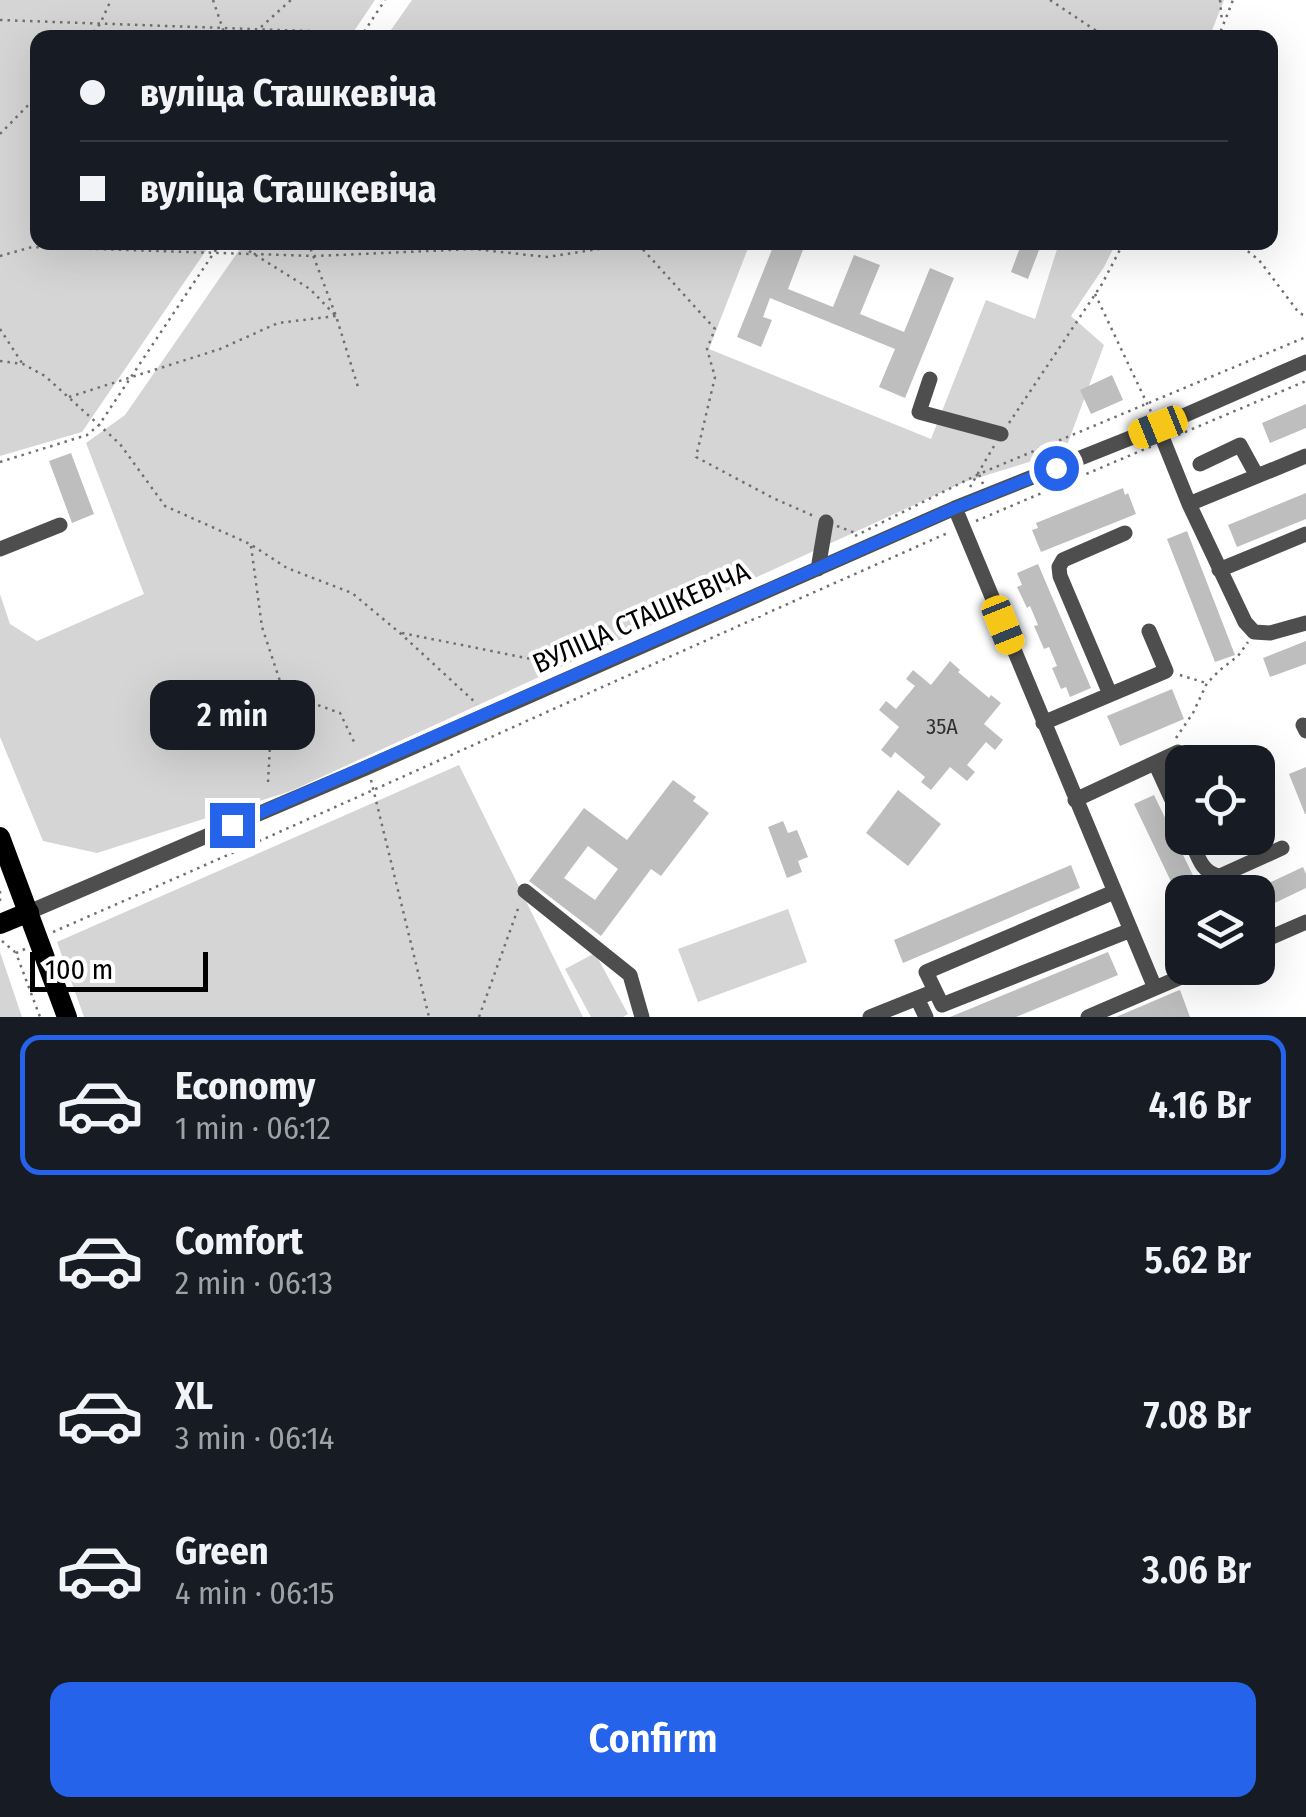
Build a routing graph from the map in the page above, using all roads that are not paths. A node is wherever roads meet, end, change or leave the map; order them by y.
1 (1306, 362) edge
2 (930, 378) dead end
3 (1001, 434) road end
4 (1161, 434) junction
5 (1306, 456) edge
6 (1200, 464) dead end
7 (1257, 476) junction
8 (1189, 504) junction
9 (955, 508) junction
10 (826, 522) road end
11 (60, 525) dead end
12 (1125, 534) dead end
13 (1306, 534) edge
14 (0, 549) edge
15 (818, 570) junction
16 (1218, 570) junction
17 (1306, 623) edge
18 (1149, 632) dead end
19 (1110, 694) junction
20 (1043, 723) junction
21 (1165, 758) edge
22 (1155, 763) junction
23 (1165, 785) edge
24 (1075, 800) junction
25 (0, 837) edge
26 (1282, 848) dead end
27 (1275, 851) edge
28 (1199, 855) edge
29 (1266, 855) edge
30 (524, 891) road end
31 (1114, 892) junction
32 (29, 912) junction
33 (1306, 922) edge
34 (0, 924) edge
35 (1131, 930) junction
36 (1275, 936) edge
37 (1165, 984) edge
38 (1155, 988) junction
39 (936, 991) junction
40 (917, 998) junction
41 (67, 1017) edge
42 (642, 1017) edge
43 (870, 1017) edge
44 (926, 1017) edge
45 (1088, 1017) edge

1 - 4 street, ВУЛІЦА СТАШКЕВІЧА
2 - 3 street
4 - 8 street
4 - 9 street, ВУЛІЦА СТАШКЕВІЧА
5 - 7 street
6 - 7 street
7 - 8 street
8 - 16 street
9 - 15 street, ВУЛІЦА СТАШКЕВІЧА
9 - 20 street
10 - 15 street
11 - 14 street
12 - 19 street
13 - 16 street
15 - 32 street, ВУЛІЦА СТАШКЕВІЧА
16 - 17 street
18 - 19 street
19 - 20 street
20 - 24 street
21 - 22 street
22 - 23 street
22 - 24 street
24 - 31 street
25 - 32 main road
26 - 27 street
28 - 29 street
30 - 42 street
31 - 35 street
31 - 39 street
32 - 34 main road, ВУЛІЦА СТАШКЕВІЧА
32 - 41 main road
33 - 36 street
35 - 38 street
35 - 39 street
37 - 38 street
38 - 45 street
39 - 40 street
40 - 43 street
40 - 44 street

